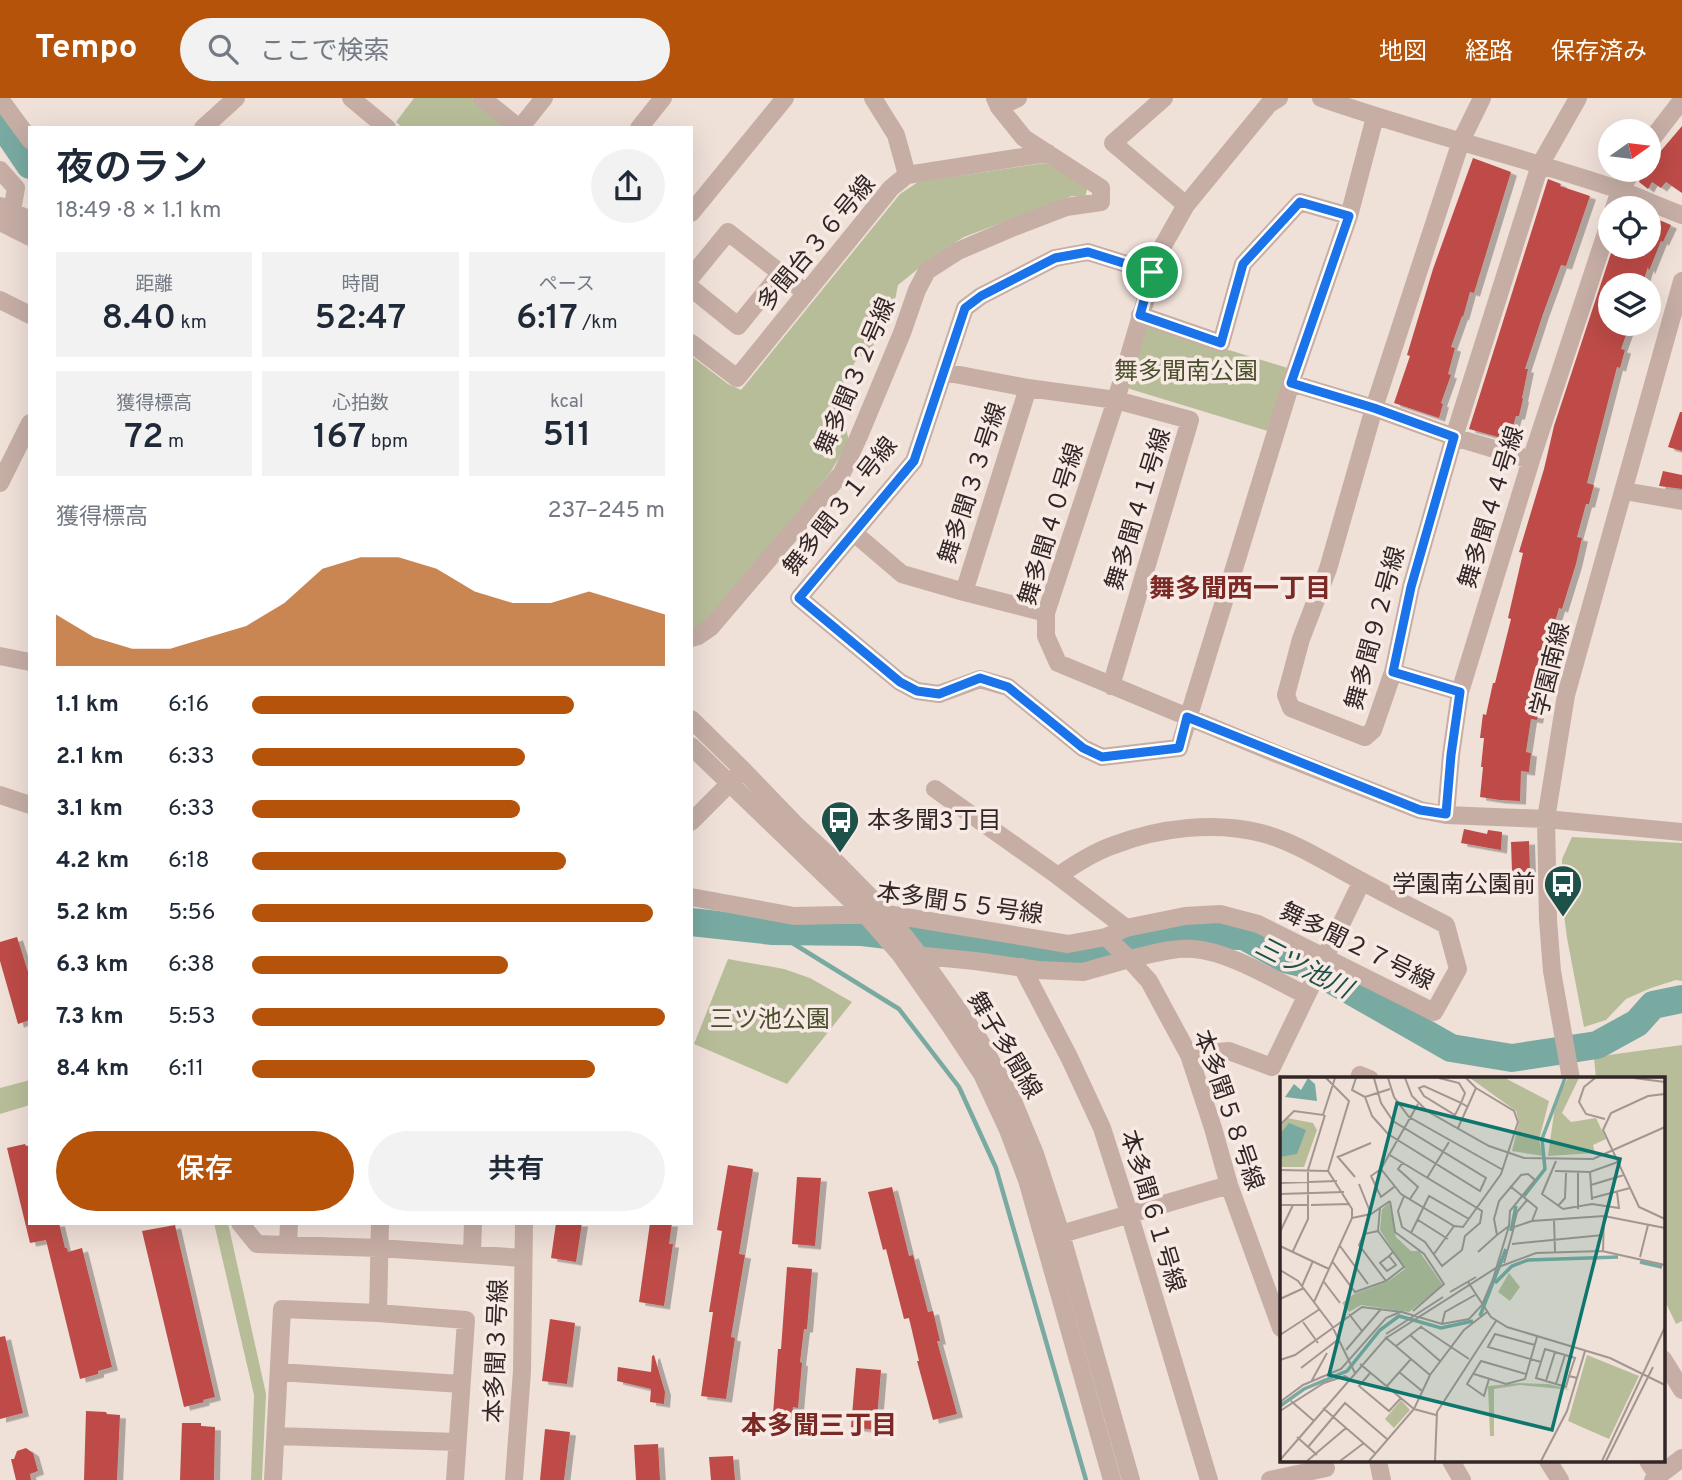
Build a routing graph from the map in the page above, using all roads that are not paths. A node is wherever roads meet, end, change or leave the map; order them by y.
1 (351, 98) edge
2 (482, 98) edge
3 (544, 98) edge
4 (663, 98) edge
5 (785, 98) edge
6 (873, 98) edge
7 (1018, 98) edge
8 (1164, 98) edge
9 (1276, 98) edge
10 (1321, 98) edge
11 (1482, 98) edge
12 (1578, 98) edge
13 (0, 99) edge
14 (229, 100) edge
15 (1682, 100) edge
16 (997, 103) edge
17 (1375, 117) junction
18 (205, 126) edge
19 (382, 126) edge
20 (517, 126) edge
21 (522, 126) edge
22 (641, 126) edge
23 (1661, 127) edge
24 (28, 137) edge
25 (1461, 141) junction
26 (1048, 153) junction
27 (1540, 165) junction
28 (0, 170) edge
29 (907, 175) junction
30 (1625, 182) edge
31 (1620, 190) junction
32 (1618, 196) edge
33 (1186, 205) junction
34 (693, 211) edge
35 (1682, 215) edge
36 (5, 216) edge
37 (1349, 216) junction
38 (28, 220) edge
39 (28, 235) edge
40 (1598, 257) edge
41 (1152, 272) junction
42 (781, 273) junction
43 (693, 275) edge
44 (1682, 281) edge
45 (693, 290) edge
46 (806, 293) junction
47 (0, 300) edge
48 (28, 314) edge
49 (1140, 315) junction
50 (693, 345) edge
51 (944, 372) junction
52 (1291, 383) junction
53 (1028, 388) junction
54 (1116, 400) junction
55 (1374, 408) junction
56 (28, 432) edge
57 (1454, 437) junction
58 (23, 453) edge
59 (1531, 460) junction
60 (0, 483) edge
61 (1624, 491) junction
62 (1682, 501) edge
63 (854, 533) junction
64 (964, 592) junction
65 (1046, 612) junction
66 (695, 637) edge
67 (0, 656) edge
68 (28, 662) edge
69 (1393, 672) junction
70 (1111, 686) junction
71 (1460, 692) junction
72 (1187, 717) junction
73 (693, 721) edge
74 (693, 748) edge
75 (743, 769) junction
76 (729, 784) junction
77 (935, 789) dead end
78 (0, 795) edge
79 (28, 804) edge
80 (1446, 814) junction
81 (1546, 819) junction
82 (693, 820) edge
83 (1682, 832) edge
84 (1058, 876) junction
85 (1362, 881) junction
86 (693, 897) edge
87 (887, 914) junction
88 (865, 915) junction
89 (1126, 928) junction
90 (1106, 937) junction
91 (900, 954) junction
92 (920, 956) junction
93 (1325, 958) junction
94 (1129, 959) junction
95 (1022, 968) junction
96 (1306, 995) junction
97 (1189, 1055) junction
98 (1571, 1077) edge
99 (1229, 1185) junction
100 (1129, 1213) junction
101 (242, 1225) edge
102 (289, 1225) edge
103 (380, 1225) edge
104 (473, 1225) edge
105 (524, 1225) edge
106 (1053, 1236) junction
107 (288, 1245) junction
108 (379, 1248) junction
109 (472, 1253) junction
110 (523, 1258) junction
111 (378, 1313) junction
112 (1280, 1325) edge
113 (1664, 1361) edge
114 (279, 1372) junction
115 (461, 1384) junction
116 (1682, 1390) edge
117 (276, 1436) junction
118 (457, 1442) junction
119 (1682, 1458) edge
120 (1378, 1462) edge
121 (1452, 1462) edge
122 (1549, 1462) edge
123 (1325, 1470) edge
124 (1653, 1472) edge
125 (273, 1480) edge
126 (455, 1480) edge
127 (514, 1480) edge
128 (1112, 1480) edge
129 (1130, 1480) edge
130 (1209, 1480) edge
131 (1270, 1480) edge
132 (1382, 1480) edge
133 (1462, 1480) edge
134 (1560, 1480) edge

1 - 19 street
2 - 20 street
3 - 21 street
4 - 22 street
5 - 34 street
6 - 29 street
7 - 16 street
8 - 33 street
9 - 33 street, 舞多聞４０号線
10 - 17 street
11 - 25 street, 舞多聞９２号線
12 - 27 street, 舞多聞９２号線
13 - 24 street
14 - 18 street
15 - 23 street
16 - 26 street
17 - 25 street
17 - 37 street
25 - 27 street
25 - 55 street, 舞多聞９２号線
26 - 29 street, 多聞台３６号線
26 - 66 street, 舞多聞３２号線
27 - 31 street
27 - 57 street, 舞多聞９２号線
28 - 36 street
29 - 46 street, 多聞台３６号線
30 - 31 street
31 - 32 street
31 - 35 street
33 - 41 street, 舞多聞４０号線
36 - 38 street
36 - 39 street
37 - 49 street
37 - 52 street
40 - 59 street, 舞多聞４４号線
41 - 49 street, 舞多聞４０号線
41 - 51 street, 舞多聞３１号線
42 - 43 street
42 - 45 street
42 - 46 street
44 - 61 street, 学園南線
46 - 50 street, 多聞台３６号線
47 - 48 street
49 - 54 street, 舞多聞４０号線
51 - 53 street
51 - 63 street, 舞多聞３１号線
52 - 55 street
52 - 72 street
53 - 54 street
53 - 64 street, 舞多聞３３号線
54 - 65 street, 舞多聞４０号線
54 - 70 street, 舞多聞４１号線
55 - 57 street
55 - 69 street, 舞多聞９２号線
56 - 58 street
57 - 59 street
57 - 69 street, 舞多聞９２号線
58 - 60 street
59 - 71 street, 舞多聞４４号線
61 - 62 street
61 - 81 street, 学園南線
63 - 64 street
63 - 72 street, 舞多聞３１号線
64 - 65 street
65 - 70 street, 舞多聞４０号線
67 - 68 street
69 - 71 street
70 - 72 street, 舞多聞４０号線
71 - 80 street, 舞多聞４４号線
72 - 80 street, 舞多聞４０号線
73 - 75 street, 舞子多聞線
74 - 76 street, 舞子多聞線
75 - 76 street
75 - 87 street, 舞子多聞線
76 - 82 street
76 - 88 street, 舞子多聞線
77 - 84 street
78 - 79 street
80 - 81 street, 舞多聞４０号線
81 - 83 street, 舞多聞４０号線
81 - 98 street, 学園南線
84 - 85 street, 舞多聞２７号線
84 - 89 street
85 - 93 street
85 - 93 street, 舞多聞２７号線
86 - 88 street, 本多聞５５号線
87 - 88 street, 本多聞５５号線
87 - 90 street, 本多聞５５号線
87 - 92 street, 舞子多聞線
88 - 91 street, 舞子多聞線
89 - 90 street, 本多聞５５号線
89 - 93 street, 舞多聞２７号線
90 - 94 street
91 - 92 street
91 - 106 street, 舞子多聞線
92 - 95 street
92 - 106 street, 舞子多聞線
93 - 96 street
94 - 95 street
94 - 96 street
94 - 97 street, 本多聞５８号線
95 - 100 street, 本多聞６１号線
96 - 97 street
97 - 99 street, 本多聞５８号線
99 - 100 street
99 - 112 street, 本多聞５８号線
100 - 106 street
100 - 130 street, 本多聞６１号線
101 - 107 street
102 - 107 street
103 - 108 street
104 - 109 street
105 - 110 street, 本多聞３号線
106 - 128 street, 舞子多聞線
106 - 129 street, 舞子多聞線
107 - 108 street
108 - 109 street
108 - 111 street
109 - 110 street
110 - 127 street, 本多聞３号線
111 - 114 street
111 - 115 street
113 - 116 street
114 - 115 street
114 - 117 street
115 - 118 street
117 - 118 street
117 - 125 street
118 - 126 street
119 - 124 street
120 - 132 street
121 - 133 street
122 - 134 street
123 - 131 street

